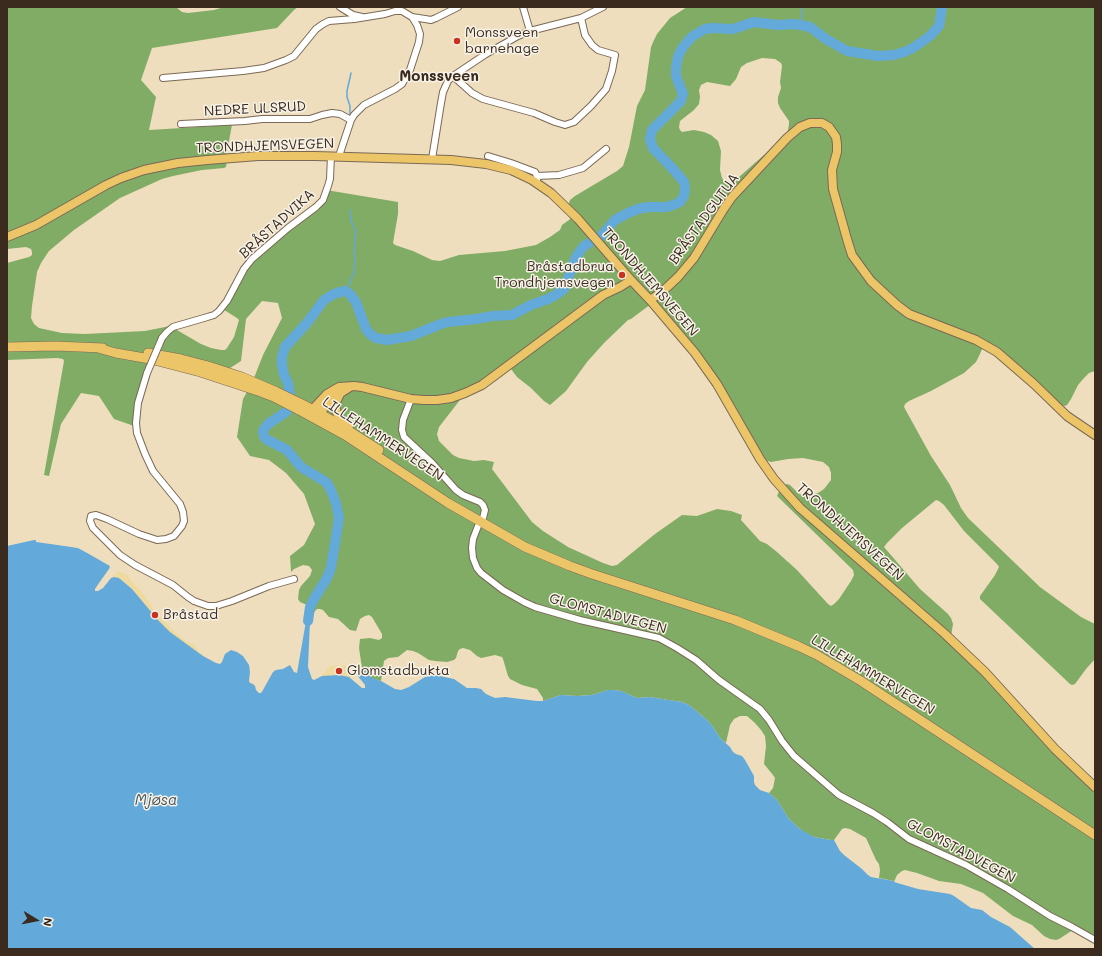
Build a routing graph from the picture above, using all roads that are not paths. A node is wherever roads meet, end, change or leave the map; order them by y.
1 (340, 7) edge
2 (458, 7) edge
3 (523, 7) edge
4 (603, 7) edge
5 (412, 16) junction
6 (364, 18) junction
7 (581, 18) junction
8 (530, 31) junction
9 (453, 76) junction
10 (163, 78) dead end
11 (351, 120) junction
12 (181, 124) dead end
13 (606, 149) dead end
14 (335, 156) junction
15 (488, 156) dead end
16 (432, 159) junction
17 (537, 180) junction
18 (7, 237) edge
19 (631, 280) junction
20 (650, 300) junction
21 (7, 347) edge
22 (350, 387) junction
23 (340, 393) junction
24 (411, 399) junction
25 (316, 413) junction
26 (1095, 435) edge
27 (364, 440) junction
28 (464, 512) junction
29 (483, 518) dead end
30 (478, 526) dead end
31 (294, 579) dead end
32 (1095, 787) edge
33 (1095, 835) edge
34 (1095, 940) edge

1 - 6 street
2 - 5 street
3 - 8 street
4 - 7 street
5 - 6 street
5 - 11 street
6 - 10 street
7 - 8 street
7 - 9 street
8 - 9 street
9 - 16 street
11 - 12 street, NEDRE ULSRUD
11 - 14 street, BRÅSTADVIKA
13 - 17 street
14 - 16 main road, TRONDHJEMSVEGEN
14 - 18 main road, TRONDHJEMSVEGEN
14 - 31 street, BRÅSTADVIKA, bridge
15 - 17 street, TRONDHJEMSVEGEN
16 - 17 main road, TRONDHJEMSVEGEN
17 - 19 main road, TRONDHJEMSVEGEN
19 - 20 main road, TRONDHJEMSVEGEN
19 - 24 main road
20 - 26 main road, BRÅSTADGUTUA
20 - 32 main road, TRONDHJEMSVEGEN
21 - 25 highway, LILLEHAMMERVEGEN
22 - 23 main road
22 - 24 main road
22 - 25 main road
23 - 25 main road
23 - 27 main road
24 - 29 street
25 - 27 highway, LILLEHAMMERVEGEN
25 - 28 highway, LILLEHAMMERVEGEN
27 - 28 highway, LILLEHAMMERVEGEN
28 - 33 highway, LILLEHAMMERVEGEN
30 - 34 street, GLOMSTADVEGEN

